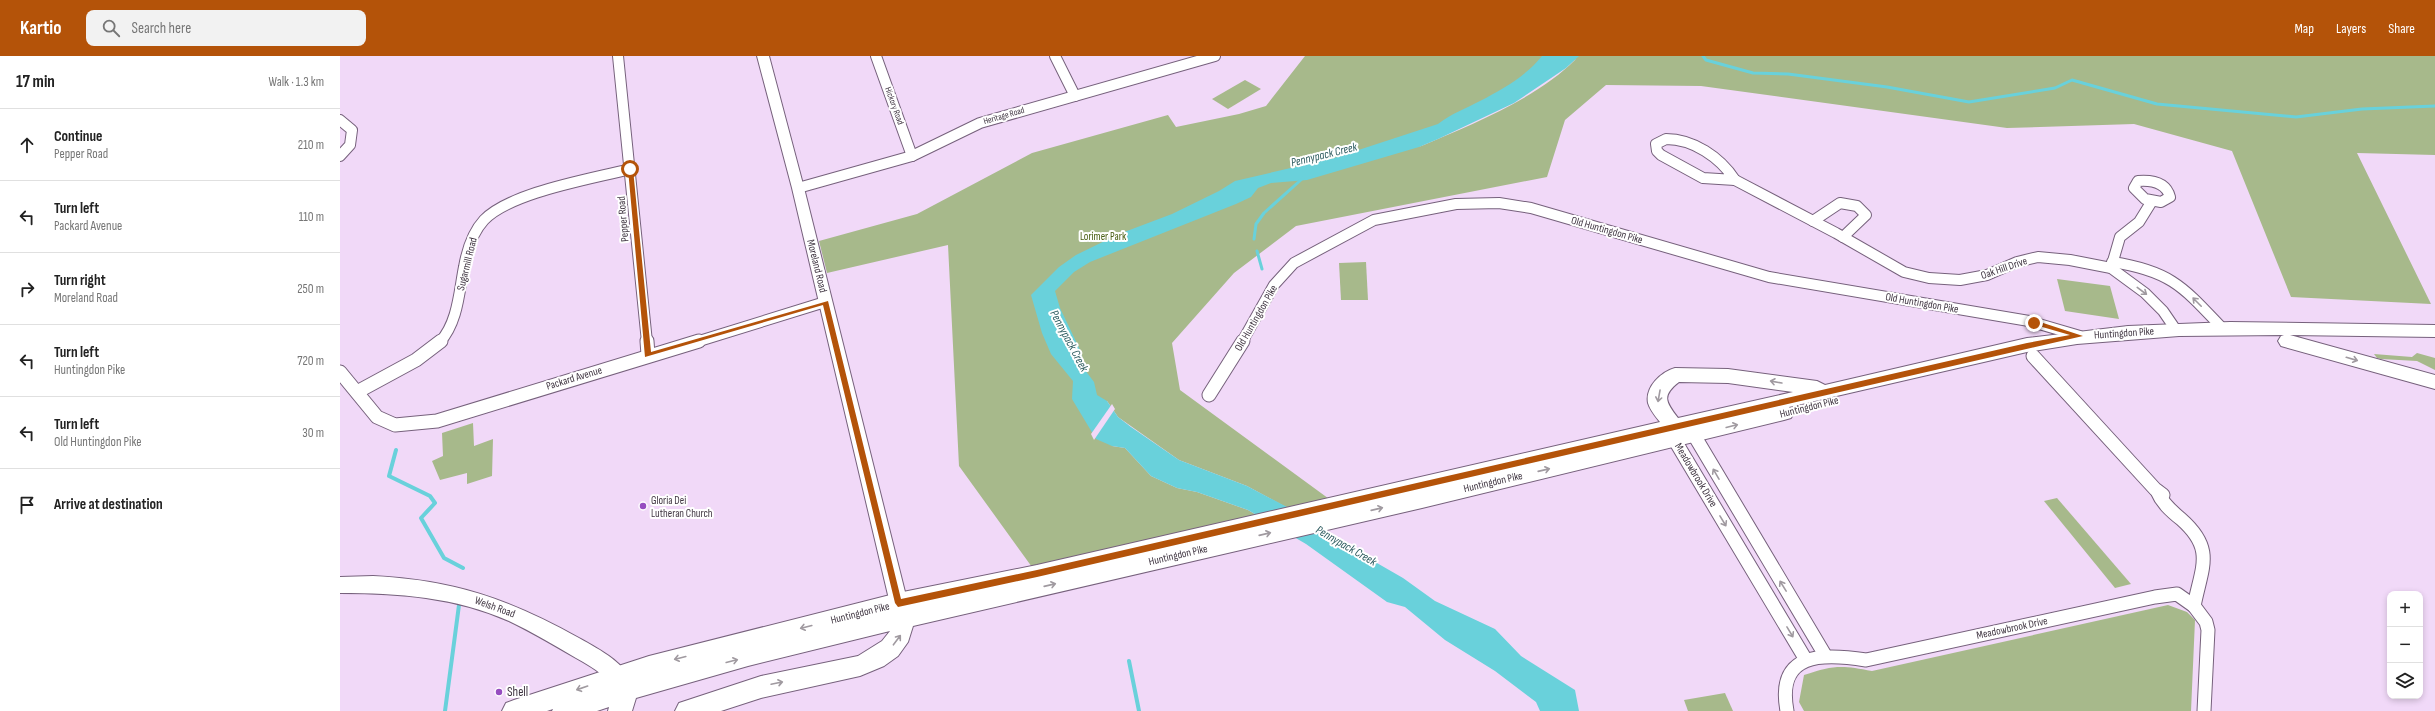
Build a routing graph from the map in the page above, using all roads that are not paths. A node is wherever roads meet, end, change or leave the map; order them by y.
1 (618, 56) edge
2 (763, 56) edge
3 (876, 56) edge
4 (1055, 56) edge
5 (1215, 56) edge
6 (1075, 96) junction
7 (340, 120) edge
8 (340, 156) edge
9 (912, 156) junction
10 (630, 169) junction
11 (1735, 180) junction
12 (798, 188) junction
13 (2152, 201) dead end
14 (1814, 221) junction
15 (1843, 237) junction
16 (2112, 265) junction
17 (826, 302) junction
18 (2176, 330) junction
19 (2224, 330) junction
20 (2435, 331) edge
21 (2080, 336) junction
22 (2287, 341) junction
23 (2435, 342) edge
24 (648, 355) junction
25 (2033, 356) junction
26 (340, 372) edge
27 (2435, 382) edge
28 (1828, 390) junction
29 (357, 392) junction
30 (1209, 395) dead end
31 (1673, 432) junction
32 (1694, 435) junction
33 (340, 585) edge
34 (1017, 585) junction
35 (2194, 606) junction
36 (900, 610) junction
37 (1825, 655) junction
38 (1806, 660) junction
39 (623, 682) junction
40 (514, 711) edge
41 (564, 711) edge
42 (620, 711) edge
43 (687, 711) edge
44 (1787, 711) edge
45 (2204, 711) edge

1 - 10 street, Pepper Road
2 - 12 street, Moreland Road
3 - 9 street, Hickory Road
4 - 6 street
5 - 6 street, Heritage Road
6 - 9 street, Heritage Road
7 - 8 street
9 - 12 street, Heritage Road
10 - 24 street, Pepper Road
10 - 29 street, Sugarmill Road
11 - 11 street, Oak Hill Drive
11 - 14 street, Oak Hill Drive
12 - 17 street, Moreland Road
13 - 16 street
14 - 15 street, Oak Hill Drive
14 - 15 street
15 - 16 street, Oak Hill Drive
16 -> 18 street, Oak Hill Drive
19 -> 16 street
17 - 24 street, Packard Avenue
17 - 36 street, Moreland Road
18 - 19 main road, Huntingdon Pike
18 - 21 main road, Huntingdon Pike
19 - 20 main road, Huntingdon Pike
21 - 28 main road, Huntingdon Pike
21 - 30 street, Old Huntingdon Pike
22 - 23 main road, Huntingdon Pike
22 - 25 main road, Huntingdon Pike
22 -> 27 main road
24 - 29 street, Packard Avenue
32 -> 25 main road, Huntingdon Pike
25 - 35 street
26 - 29 street, Packard Avenue
28 - 31 main road, Huntingdon Pike
28 -> 31 main road
31 - 32 main road, Huntingdon Pike
34 -> 31 main road, Huntingdon Pike
31 - 34 main road, Huntingdon Pike
31 -> 38 street, Meadowbrook Drive
37 -> 32 street, Meadowbrook Drive
33 - 39 main road, Welsh Road
34 - 36 main road, Huntingdon Pike
35 - 37 street, Meadowbrook Drive
35 - 45 street, Meadowbrook Drive
36 - 39 main road, Huntingdon Pike
43 -> 36 main road
37 - 38 street, Meadowbrook Drive
38 - 44 street, Meadowbrook Drive
39 -> 40 main road, Huntingdon Pike
39 - 41 main road, Huntingdon Pike
39 - 42 main road

